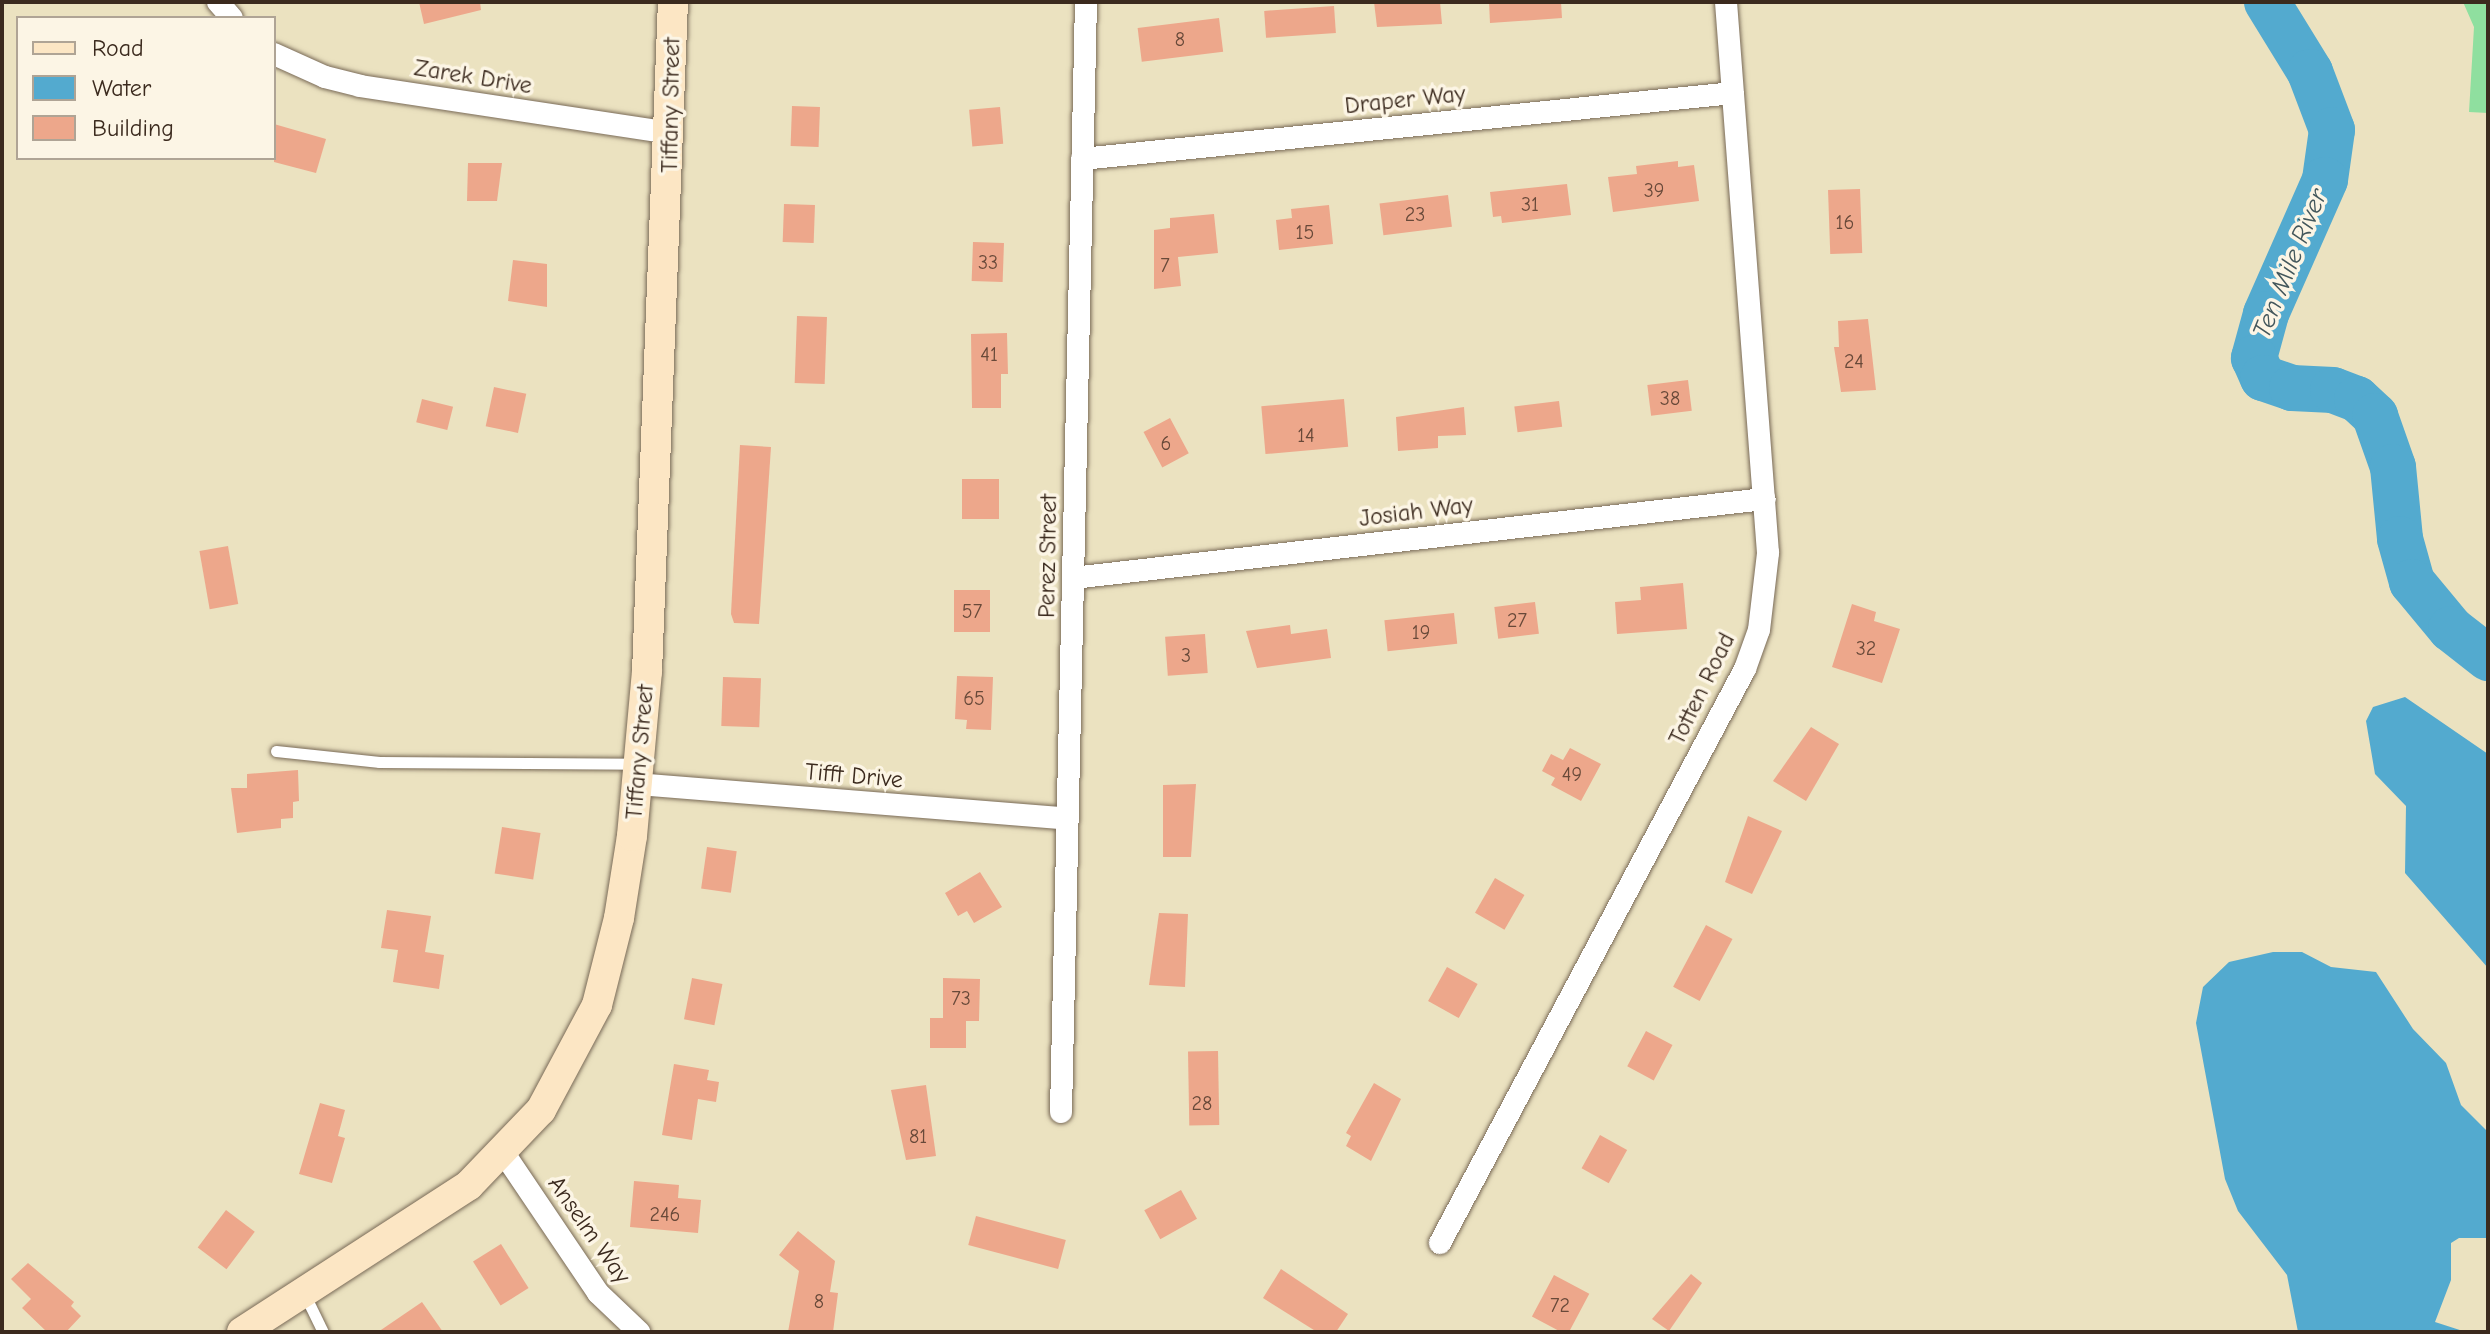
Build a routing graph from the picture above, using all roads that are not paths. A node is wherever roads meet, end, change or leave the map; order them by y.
1 (673, 2) edge
2 (1086, 2) edge
3 (1726, 2) edge
4 (276, 55) edge
5 (1733, 93) junction
6 (670, 133) junction
7 (1082, 159) junction
8 (1764, 499) junction
9 (1073, 578) junction
10 (276, 751) dead end
11 (638, 774) junction
12 (1068, 819) junction
13 (1061, 1112) dead end
14 (503, 1152) junction
15 (1440, 1243) dead end
16 (302, 1291) junction
17 (242, 1332) edge
18 (323, 1332) edge
19 (639, 1332) edge

1 - 6 street, Tiffany Street
2 - 7 street, Perez Street
3 - 5 street, Totten Road
4 - 6 street, Zarek Drive
5 - 7 street, Draper Way
5 - 8 street, Totten Road
6 - 11 street, Tiffany Street
7 - 9 street, Perez Street
8 - 9 street, Josiah Way
8 - 15 street, Totten Road
9 - 12 street, Perez Street
10 - 11 lane
11 - 12 street, Tifft Drive
11 - 14 street, Tiffany Street
12 - 13 street, Perez Street
14 - 16 street, Tiffany Street
14 - 19 street, Anselm Way
16 - 17 street, Tiffany Street
16 - 18 lane

